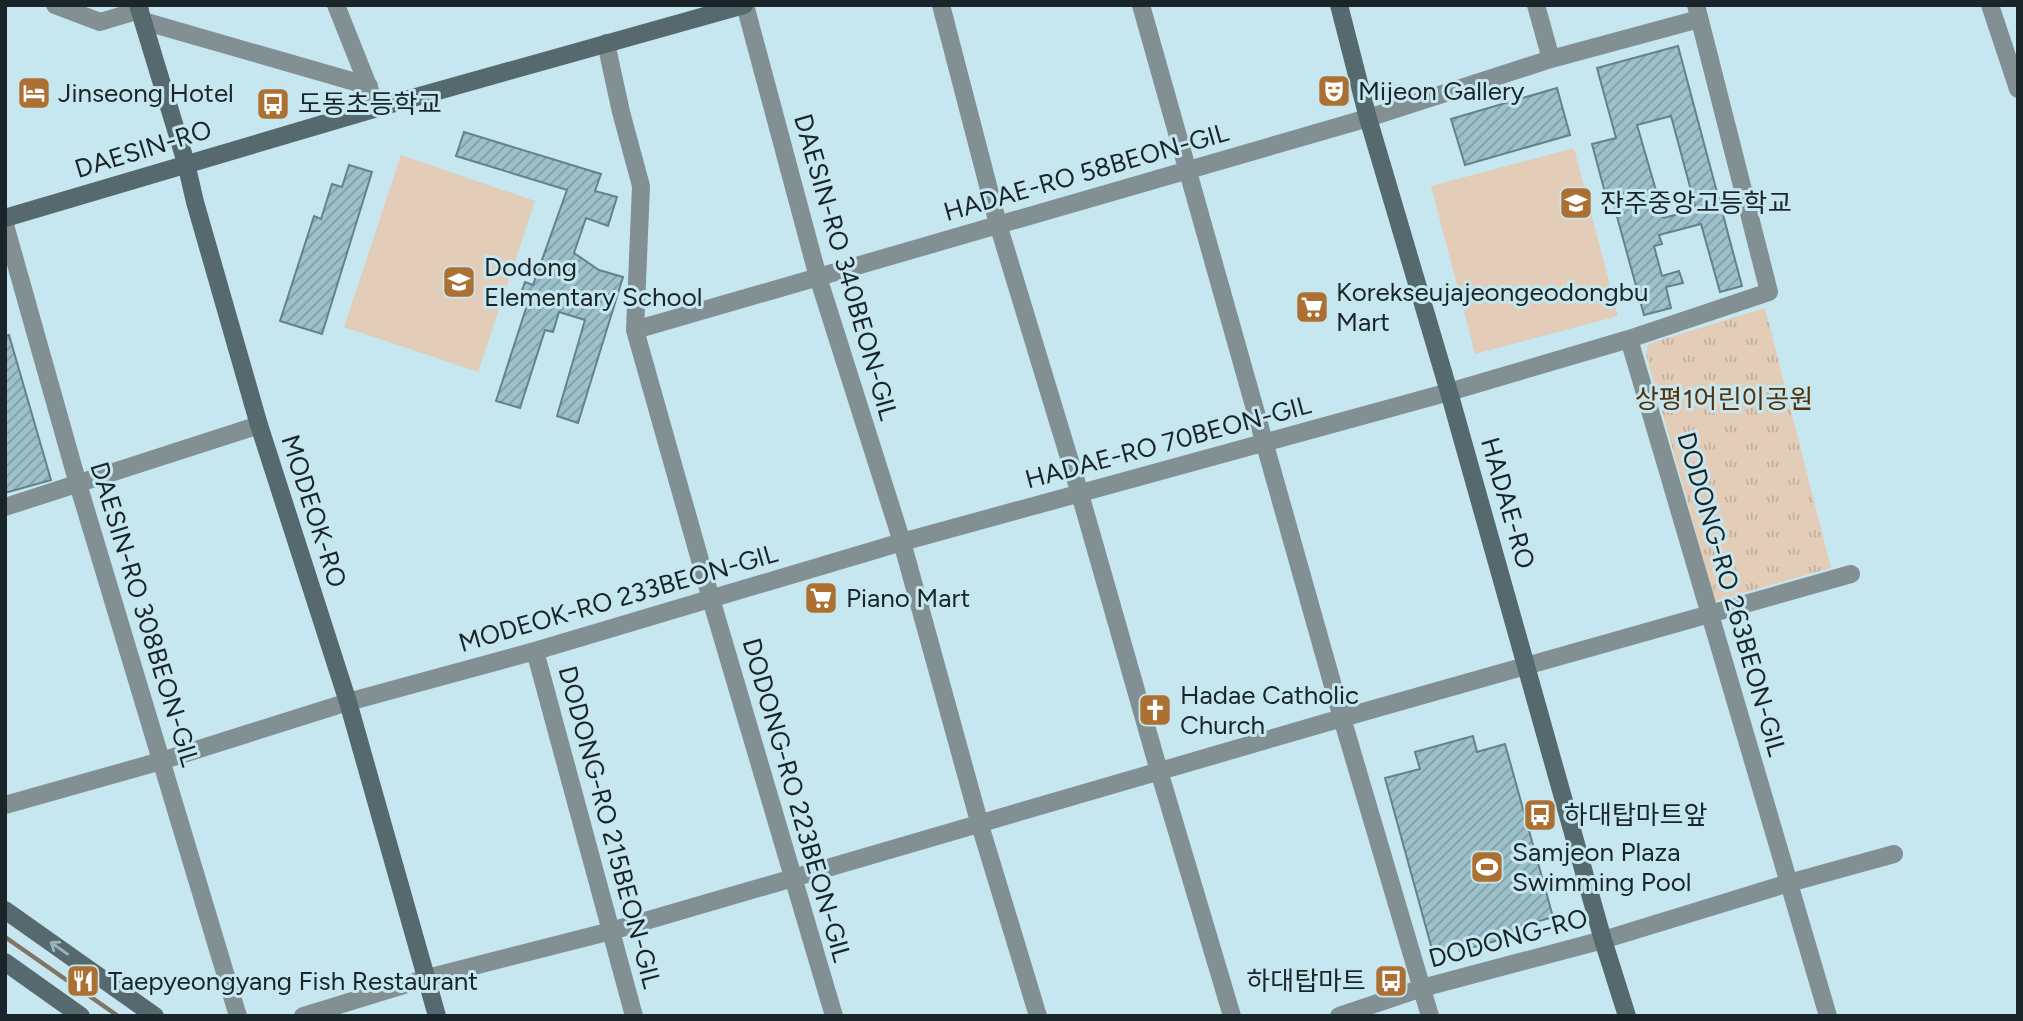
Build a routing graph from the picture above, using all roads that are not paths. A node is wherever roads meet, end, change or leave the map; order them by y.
1 (55, 5) edge
2 (336, 5) edge
3 (745, 5) edge
4 (941, 5) edge
5 (1141, 5) edge
6 (1339, 5) edge
7 (1536, 5) edge
8 (1990, 5) edge
9 (141, 12) edge
10 (1698, 12) edge
11 (606, 43) junction
12 (1551, 59) junction
13 (369, 86) junction
14 (2018, 89) edge
15 (377, 108) junction
16 (1368, 118) junction
17 (186, 163) junction
18 (1187, 170) junction
19 (5, 218) edge
20 (998, 224) junction
21 (5, 225) edge
22 (818, 278) junction
23 (635, 330) junction
24 (1629, 339) junction
25 (1449, 392) junction
26 (259, 425) junction
27 (1265, 442) junction
28 (78, 484) junction
29 (1080, 494) junction
30 (5, 507) edge
31 (902, 542) junction
32 (1851, 574) dead end
33 (711, 599) junction
34 (1710, 613) junction
35 (535, 651) junction
36 (1527, 666) junction
37 (348, 702) junction
38 (1342, 718) junction
39 (161, 761) junction
40 (1159, 771) junction
41 (5, 805) edge
42 (980, 825) junction
43 (1894, 855) dead end
44 (793, 876) junction
45 (1789, 883) junction
46 (5, 910) edge
47 (611, 931) junction
48 (1603, 940) junction
49 (5, 962) edge
50 (427, 978) junction
51 (1423, 988) junction
52 (81, 1016) edge
53 (155, 1016) edge
54 (238, 1016) edge
55 (303, 1016) edge
56 (437, 1016) edge
57 (634, 1016) edge
58 (834, 1016) edge
59 (1038, 1016) edge
60 (1232, 1016) edge
61 (1339, 1016) edge
62 (1430, 1016) edge
63 (1627, 1016) edge
64 (1828, 1016) edge

1 - 9 street
2 - 13 street
3 - 11 street, DAESIN-RO
3 - 22 street, DAESIN-RO 340BEON-GIL
4 - 20 street
5 - 18 street
6 - 16 street, HADAE-RO
7 - 12 street
8 - 14 street
9 - 13 street
9 - 17 street, MODEOK-RO
10 - 12 street, HADAE-RO 58BEON-GIL
10 - 24 street
11 - 15 street, DAESIN-RO
11 - 23 street, DODONG-RO 223BEON-GIL
12 - 16 street, HADAE-RO 58BEON-GIL
13 - 15 street
15 - 17 street, DAESIN-RO
16 - 18 street, HADAE-RO 58BEON-GIL
16 - 25 street, HADAE-RO
17 - 19 street, DAESIN-RO
17 - 26 street, MODEOK-RO
18 - 20 street, HADAE-RO 58BEON-GIL
18 - 27 street
20 - 22 street, HADAE-RO 58BEON-GIL
20 - 29 street
21 - 28 street, DAESIN-RO 308BEON-GIL
22 - 23 street, HADAE-RO 58BEON-GIL
22 - 31 street, DAESIN-RO 340BEON-GIL
23 - 33 street, DODONG-RO 223BEON-GIL
24 - 25 street
24 - 34 street, DODONG-RO 263BEON-GIL
25 - 27 street, HADAE-RO 70BEON-GIL
25 - 36 street, HADAE-RO
26 - 28 street
26 - 37 street, MODEOK-RO
27 - 29 street, HADAE-RO 70BEON-GIL
27 - 38 street
28 - 30 street
28 - 39 street, DAESIN-RO 308BEON-GIL
29 - 31 street, HADAE-RO 70BEON-GIL
29 - 40 street
31 - 33 street, MODEOK-RO 233BEON-GIL
31 - 42 street, DAESIN-RO 340BEON-GIL
32 - 34 street
33 - 35 street, MODEOK-RO 233BEON-GIL
33 - 44 street, DODONG-RO 223BEON-GIL
34 - 36 street
34 - 45 street, DODONG-RO 263BEON-GIL
35 - 37 street, MODEOK-RO 233BEON-GIL
35 - 47 street, DODONG-RO 215BEON-GIL
36 - 38 street
36 - 48 street, HADAE-RO
37 - 39 street, MODEOK-RO 233BEON-GIL
37 - 50 street, MODEOK-RO
38 - 40 street
38 - 51 street
39 - 41 street, MODEOK-RO 233BEON-GIL
39 - 54 street, DAESIN-RO 308BEON-GIL
40 - 42 street
40 - 60 street
42 - 44 street
42 - 59 street, DAESIN-RO 340BEON-GIL
43 - 45 street, DODONG-RO
44 - 47 street
44 - 58 street, DODONG-RO 223BEON-GIL
45 - 48 street, DODONG-RO
45 - 64 street, DODONG-RO 263BEON-GIL
53 -> 46 street
47 - 50 street
47 - 57 street, DODONG-RO 215BEON-GIL
48 - 51 street, DODONG-RO
48 - 63 street, HADAE-RO
49 - 52 street
50 - 55 street
50 - 56 street, MODEOK-RO
51 - 61 street, DODONG-RO
51 - 62 street

